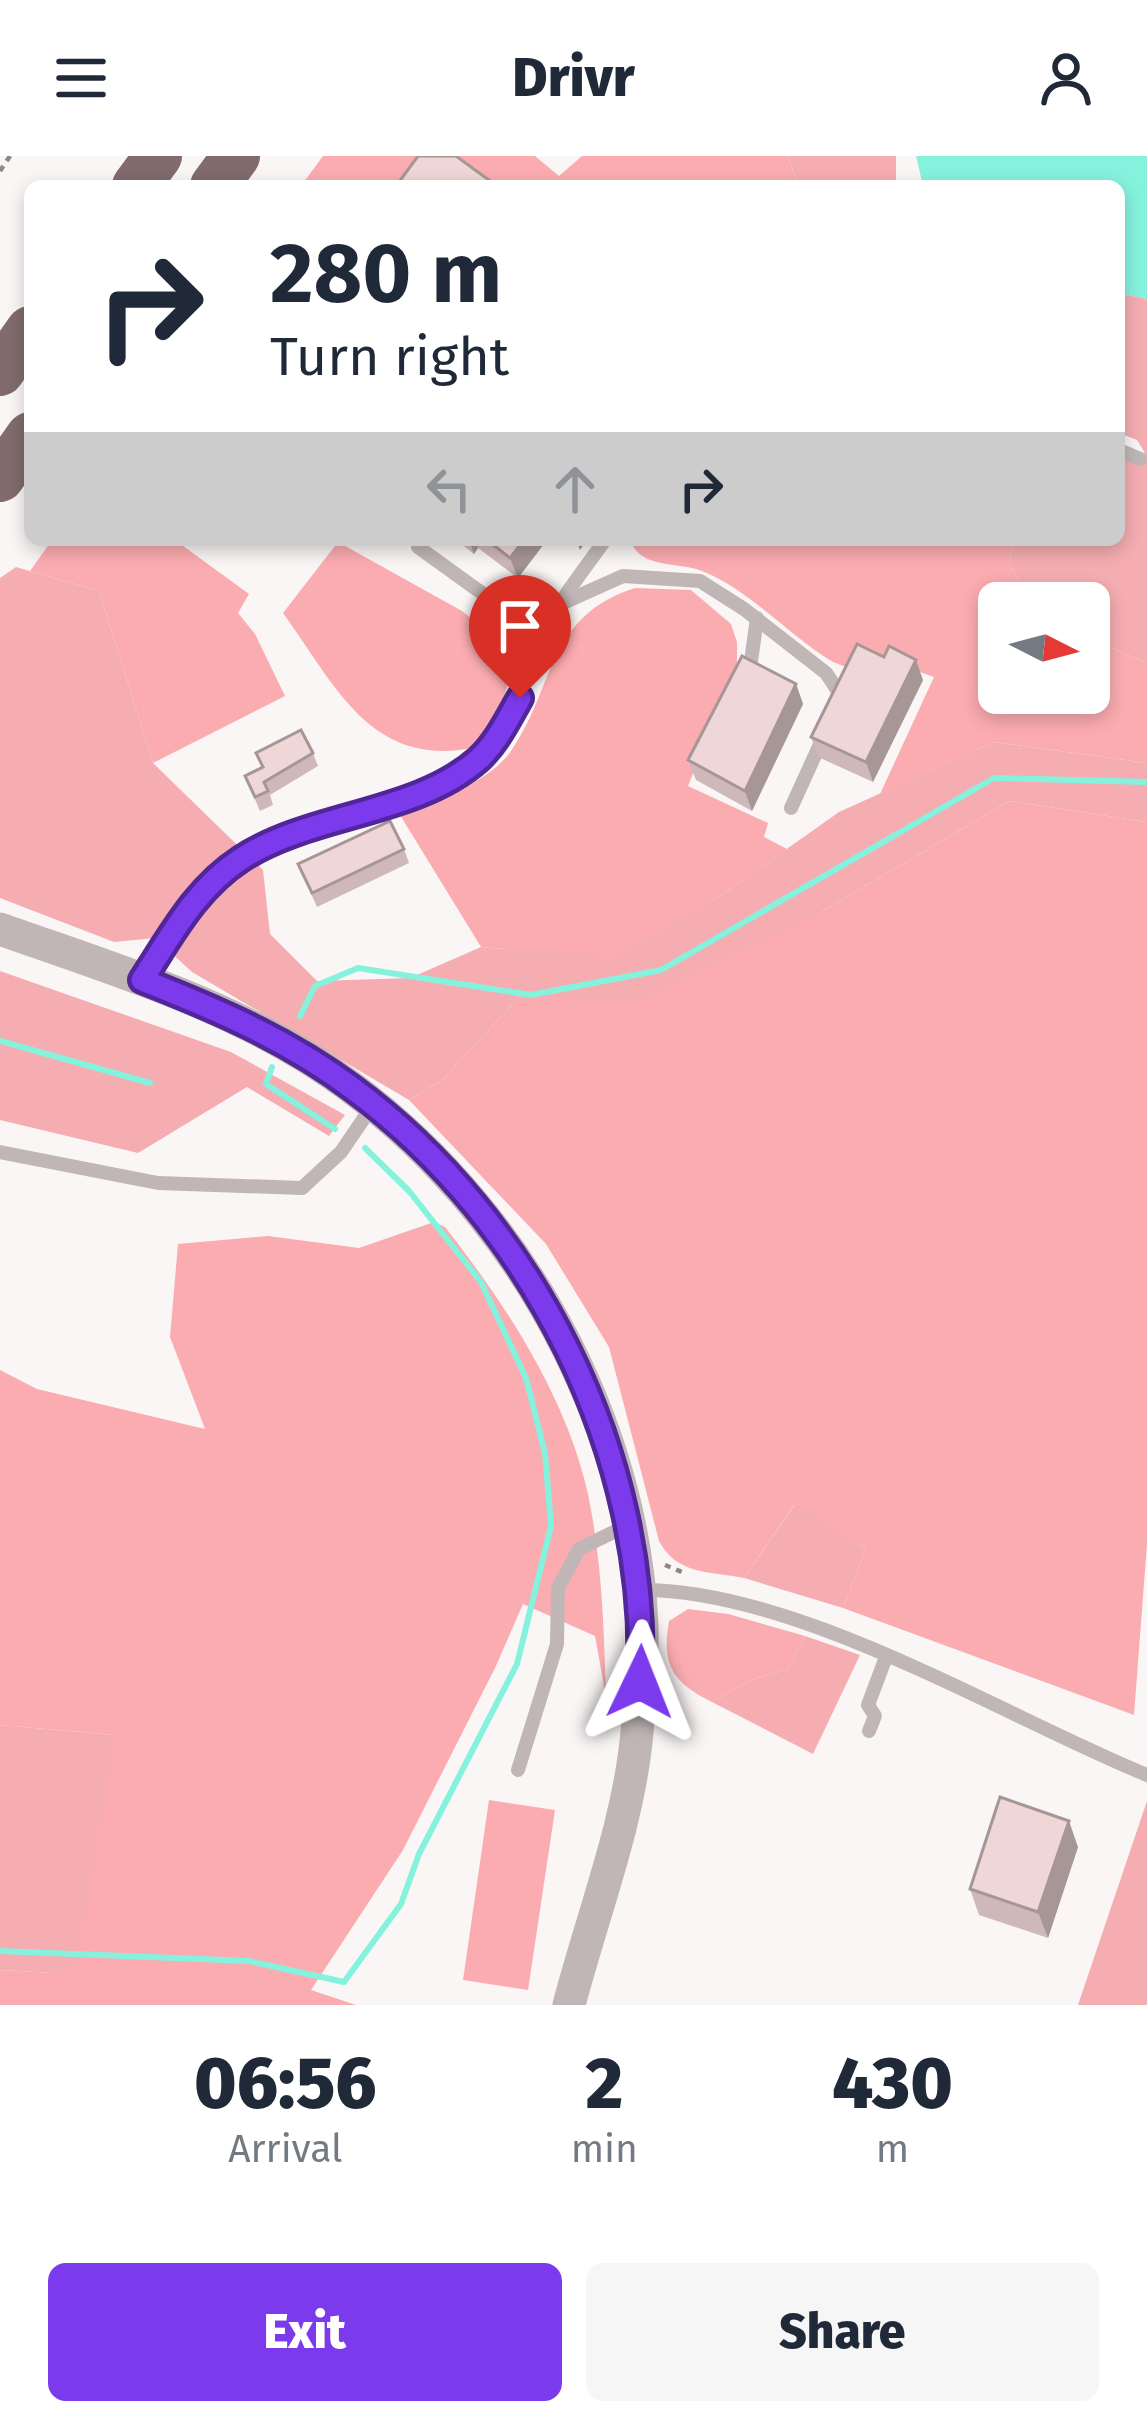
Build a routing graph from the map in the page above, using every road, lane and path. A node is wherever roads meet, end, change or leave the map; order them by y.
1 (10, 156) edge
2 (0, 171) edge
3 (24, 338) edge
4 (0, 372) edge
5 (24, 444) edge
6 (1125, 453) edge
7 (1140, 459) dead end
8 (0, 478) edge
9 (600, 546) edge
10 (418, 547) dead end
11 (560, 604) junction
12 (757, 618) junction
13 (540, 635) junction
14 (749, 676) edge
15 (791, 808) dead end
16 (0, 928) edge
17 (142, 980) junction
18 (373, 1105) junction
19 (0, 1152) edge
20 (628, 1525) junction
21 (656, 1555) dead end
22 (695, 1576) dead end
23 (639, 1590) junction
24 (886, 1657) junction
25 (868, 1731) dead end
26 (518, 1770) dead end
27 (1147, 1775) edge
28 (569, 2005) edge

1 - 2 path
3 - 4 highway
5 - 8 highway
6 - 7 lane
9 - 11 lane
10 - 13 lane
11 - 12 lane
11 - 13 lane
12 - 14 lane
12 - 15 lane
13 - 17 lane
16 - 17 street
17 - 18 street
18 - 19 lane
18 - 20 street
20 - 23 street
20 - 26 lane
21 - 22 path
23 - 24 lane
23 - 28 street
24 - 25 lane
24 - 27 lane

